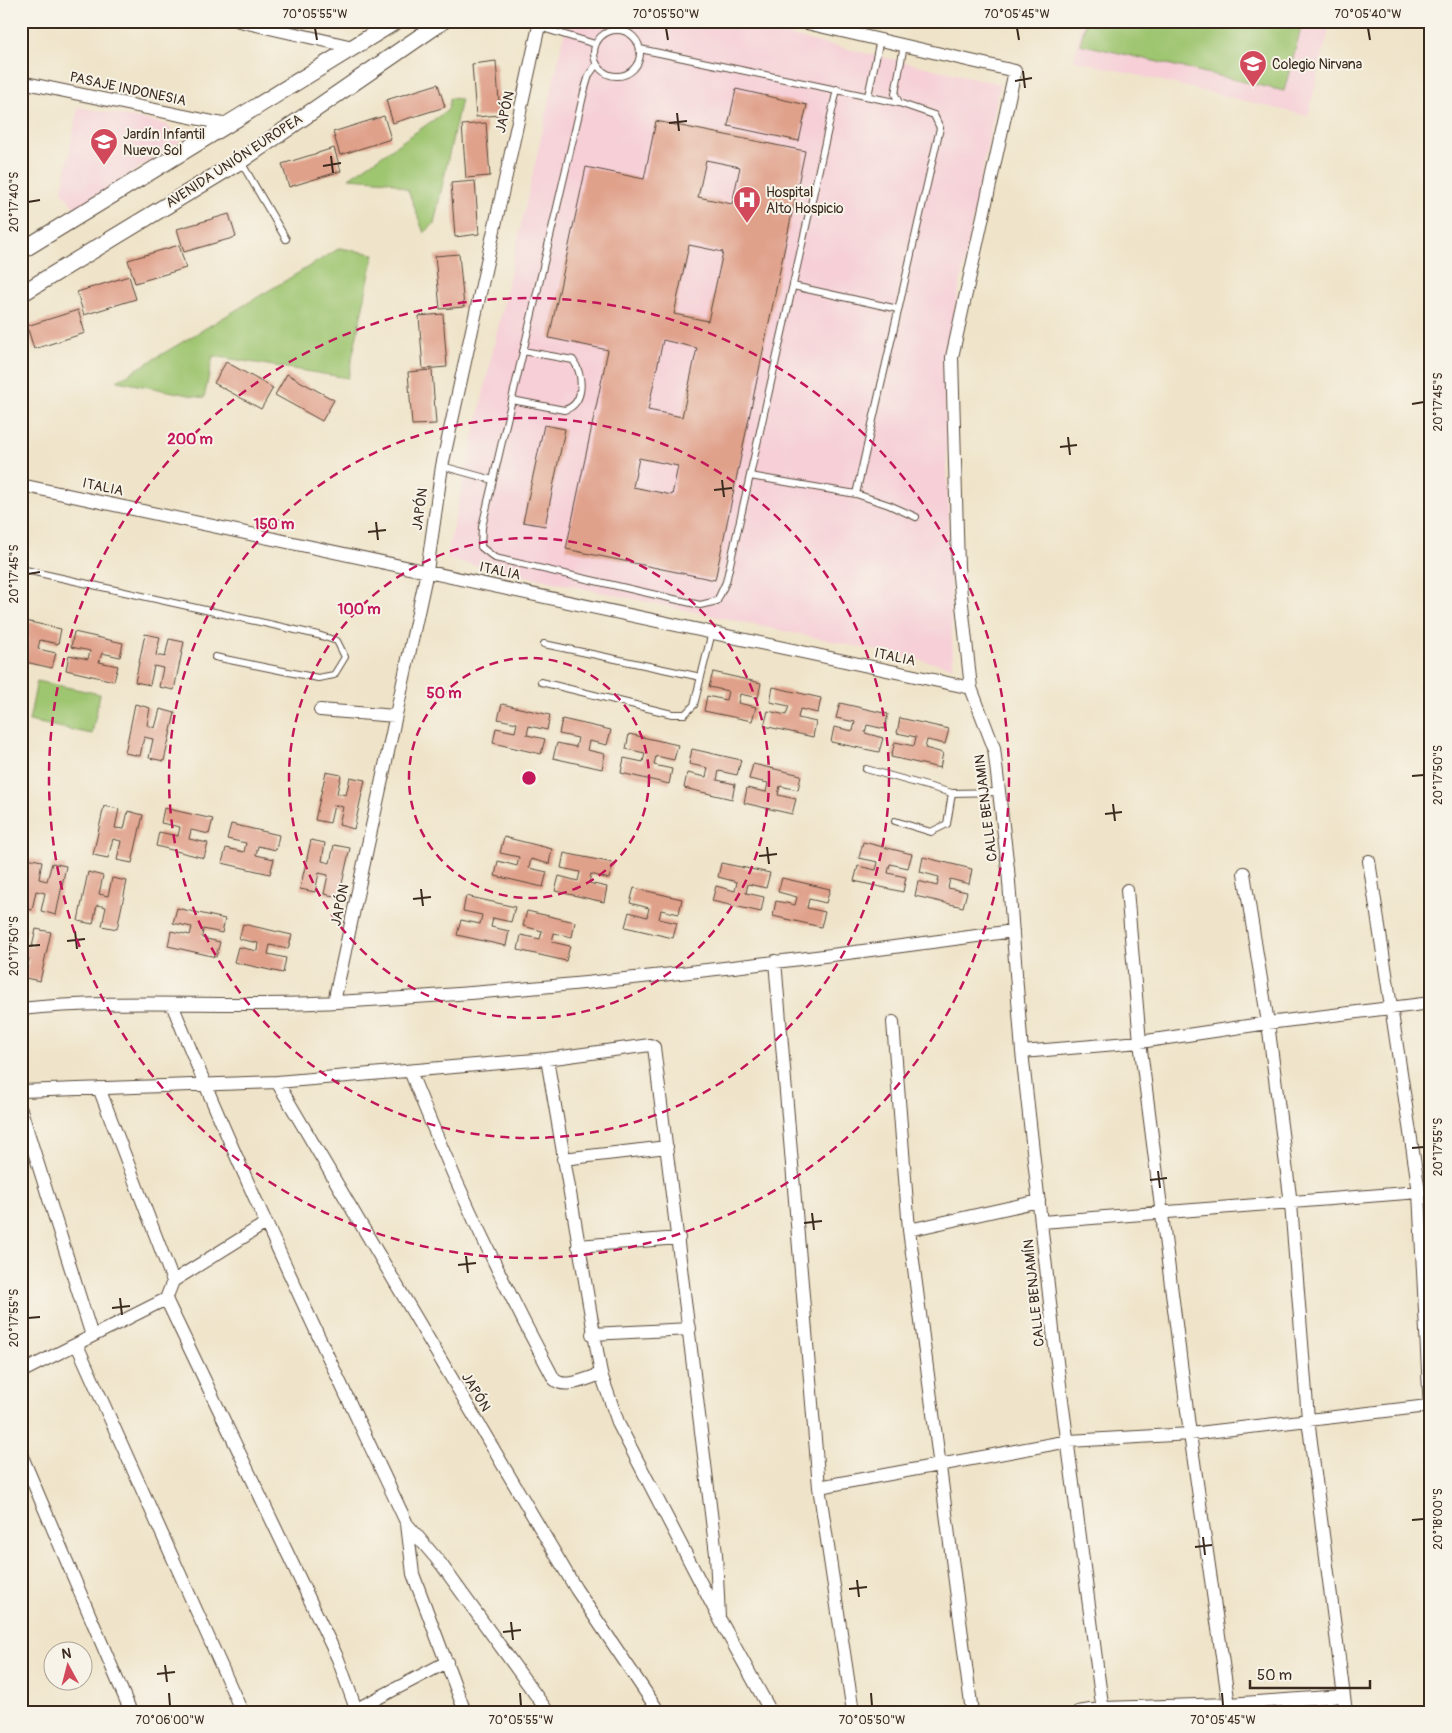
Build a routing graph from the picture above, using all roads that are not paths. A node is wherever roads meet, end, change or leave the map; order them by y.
1 (239, 21) edge
2 (396, 21) edge
3 (443, 21) edge
4 (798, 21) edge
5 (539, 24) edge
6 (880, 39) junction
7 (595, 44) junction
8 (904, 45) junction
9 (353, 47) junction
10 (640, 49) junction
11 (596, 66) junction
12 (21, 82) edge
13 (837, 89) junction
14 (868, 96) junction
15 (899, 103) junction
16 (228, 125) junction
17 (240, 161) junction
18 (286, 239) dead end
19 (21, 251) edge
20 (792, 286) junction
21 (21, 294) edge
22 (898, 309) junction
23 (523, 351) junction
24 (512, 400) junction
25 (442, 466) junction
26 (750, 476) junction
27 (493, 480) junction
28 (21, 485) edge
29 (856, 494) junction
30 (916, 517) dead end
31 (21, 569) edge
32 (427, 571) junction
33 (712, 632) junction
34 (544, 644) dead end
35 (215, 657) dead end
36 (701, 677) junction
37 (541, 682) dead end
38 (971, 688) junction
39 (320, 710) dead end
40 (395, 716) junction
41 (866, 769) dead end
42 (999, 792) junction
43 (952, 793) junction
44 (895, 821) dead end
45 (1370, 861) dead end
46 (1008, 869) joint
47 (1244, 873) dead end
48 (1127, 890) dead end
49 (1012, 931) junction
50 (775, 961) junction
51 (334, 1002) junction
52 (1431, 1003) edge
53 (172, 1004) junction
54 (21, 1008) edge
55 (1392, 1010) junction
56 (893, 1022) dead end
57 (1268, 1023) junction
58 (1140, 1042) junction
59 (1022, 1052) junction
60 (547, 1059) junction
61 (410, 1071) junction
62 (277, 1082) junction
63 (205, 1084) junction
64 (99, 1088) junction
65 (21, 1091) edge
66 (21, 1110) edge
67 (667, 1147) junction
68 (563, 1159) junction
69 (1419, 1192) junction
70 (1039, 1201) junction
71 (1291, 1204) junction
72 (1162, 1212) junction
73 (1042, 1222) junction
74 (266, 1223) junction
75 (909, 1230) junction
76 (679, 1238) junction
77 (578, 1246) junction
78 (173, 1281) junction
79 (166, 1299) junction
80 (690, 1329) junction
81 (592, 1334) junction
82 (92, 1336) junction
83 (77, 1345) junction
84 (21, 1372) edge
85 (601, 1374) junction
86 (1428, 1406) junction
87 (1308, 1420) junction
88 (1431, 1431) edge
89 (1190, 1434) junction
90 (1069, 1441) junction
91 (21, 1454) edge
92 (941, 1463) junction
93 (819, 1487) junction
94 (407, 1524) junction
95 (718, 1618) junction
96 (447, 1662) junction
97 (1343, 1696) junction
98 (1229, 1708) edge
99 (1103, 1710) edge
100 (355, 1711) edge
101 (131, 1712) edge
102 (242, 1712) edge
103 (465, 1712) edge
104 (548, 1712) edge
105 (659, 1712) edge
106 (771, 1712) edge
107 (853, 1712) edge
108 (972, 1712) edge
109 (1078, 1712) edge
110 (1346, 1712) edge

1 - 9 street
2 - 9 street
3 - 17 street, AVENIDA UNIÓN EUROPEA
4 - 6 street
5 - 7 lane
5 - 25 street, JAPÓN
6 - 8 street
6 - 14 lane
7 - 10 lane
7 - 11 lane
8 - 15 lane
8 - 38 street, CALLE BENJAMIN
9 - 16 street
10 - 11 lane
10 - 13 lane
11 - 23 lane
12 - 16 street, PASAJE INDONESIA
13 - 14 lane
13 - 20 lane
14 - 15 lane
15 - 22 lane
16 - 19 street
17 - 18 lane
17 - 21 street, AVENIDA UNIÓN EUROPEA
20 - 22 lane
20 - 26 lane
22 - 29 lane
23 - 24 lane
23 - 24 lane
24 - 27 lane
25 - 27 lane
25 - 32 street, JAPÓN
26 - 27 lane
26 - 29 lane
28 - 32 street, ITALIA
29 - 30 lane
31 - 35 lane
32 - 33 street, ITALIA
32 - 40 street, JAPÓN
33 - 36 lane
33 - 38 street, ITALIA
34 - 36 lane
36 - 37 lane
38 - 42 street, CALLE BENJAMIN
39 - 40 street
40 - 51 street, JAPÓN
41 - 43 lane
42 - 43 lane
42 - 46 street, CALLE BENJAMIN
43 - 44 lane
45 - 55 street
46 - 49 street, CALLE BENJAMÍN
47 - 57 street
48 - 58 street
49 - 50 street
49 - 59 street, CALLE BENJAMÍN
50 - 51 street
50 - 93 street
51 - 53 street
52 - 55 street
53 - 54 street
53 - 63 street
55 - 57 street
55 - 69 street
56 - 75 street
57 - 58 street
57 - 71 street
58 - 59 street
58 - 72 street
59 - 70 street, CALLE BENJAMÍN
60 - 61 street
60 - 67 street
60 - 68 street
61 - 62 street
61 - 85 street
62 - 63 street
62 - 105 street, JAPÓN
63 - 64 street
63 - 74 street
64 - 65 street
64 - 78 street
66 - 82 street
67 - 68 street
67 - 76 street
68 - 77 street
69 - 71 street
69 - 86 street
70 - 73 street, CALLE BENJAMÍN
70 - 75 street
71 - 72 street
71 - 87 street
72 - 73 street
72 - 89 street
73 - 90 street, CALLE BENJAMÍN
74 - 78 street
74 - 94 street
75 - 92 street
76 - 77 street
76 - 80 street
77 - 81 street
78 - 79 street
79 - 82 street
79 - 100 street
80 - 81 street
80 - 95 street
81 - 85 street
82 - 83 street
83 - 84 street
83 - 102 street
85 - 95 street
86 - 87 street
86 - 88 street
87 - 89 street
87 - 97 street
89 - 90 street
89 - 98 street
90 - 92 street
90 - 99 street, CALLE BENJAMÍN
91 - 101 street
92 - 93 street
92 - 108 street
93 - 107 street
94 - 96 street
94 - 104 street
95 - 106 street
96 - 100 street
96 - 103 street
97 - 98 street
97 - 110 street
98 - 99 street
99 - 109 street

